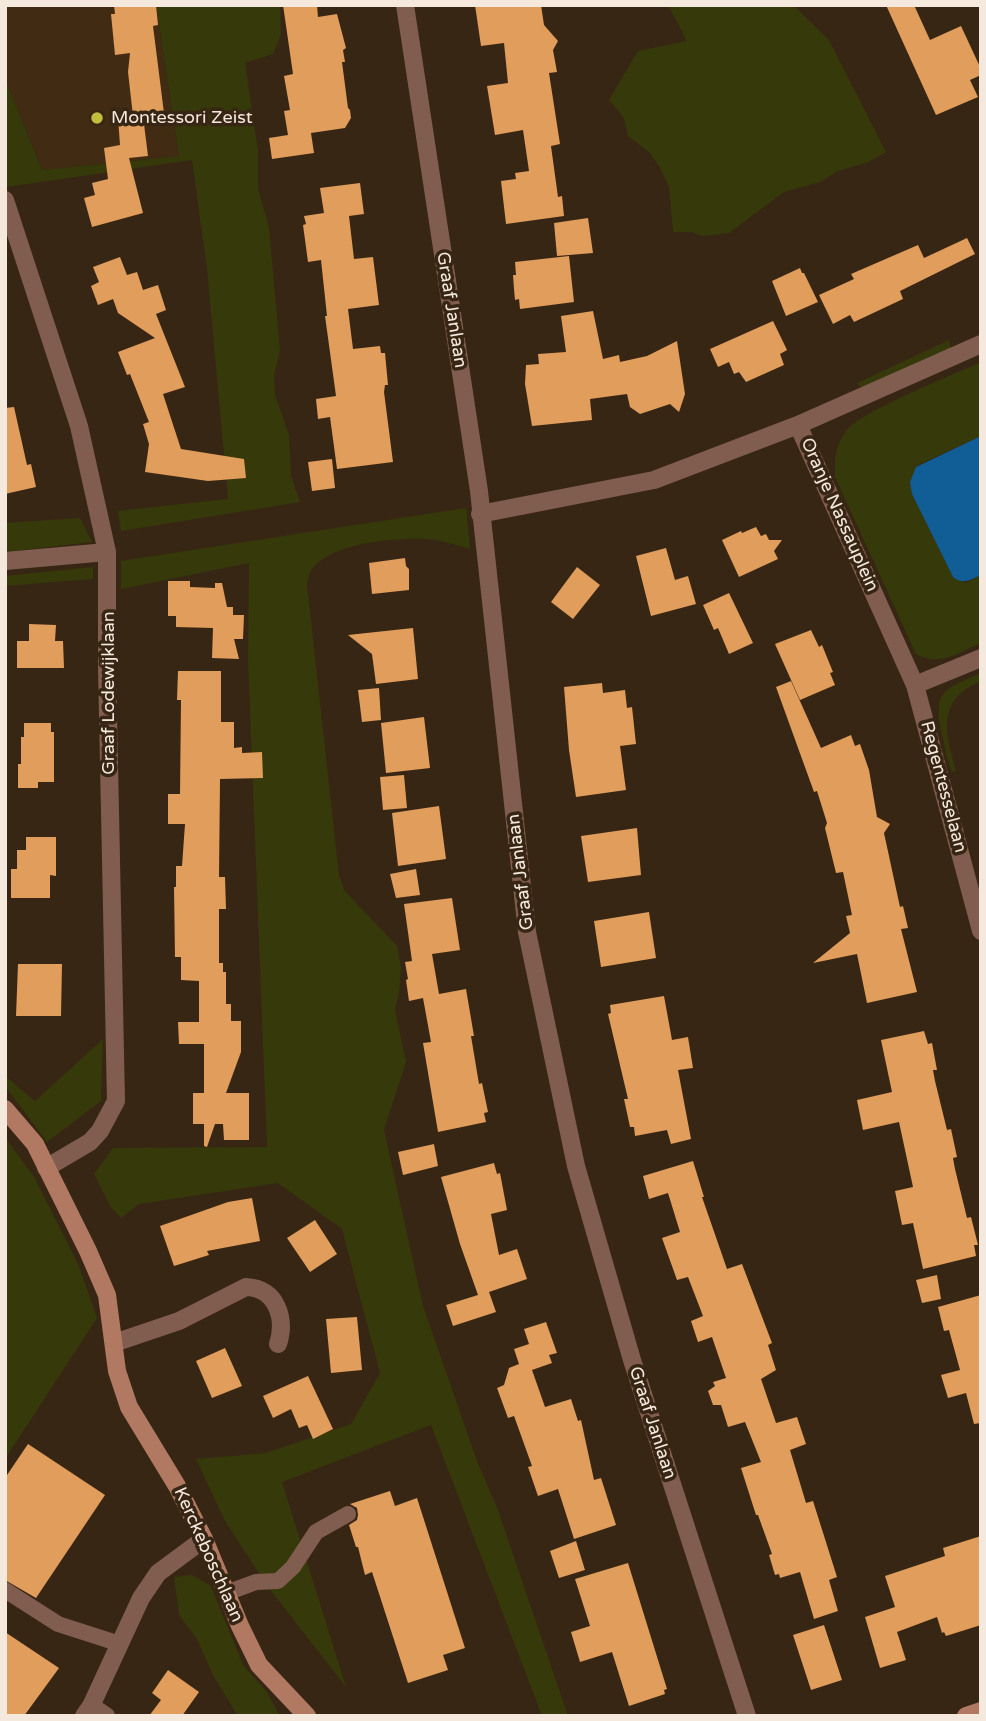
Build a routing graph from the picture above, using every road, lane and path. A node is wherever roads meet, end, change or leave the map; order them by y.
1 (405, 5) edge
2 (5, 200) edge
3 (981, 344) edge
4 (798, 425) junction
5 (480, 514) junction
6 (107, 552) junction
7 (5, 561) edge
8 (981, 658) edge
9 (915, 685) junction
10 (981, 931) edge
11 (5, 1109) edge
12 (46, 1168) junction
13 (114, 1343) junction
14 (278, 1344) dead end
15 (348, 1514) dead end
16 (204, 1539) junction
17 (5, 1590) edge
18 (226, 1593) junction
19 (120, 1644) junction
20 (981, 1711) edge
21 (93, 1713) edge
22 (307, 1716) edge
23 (747, 1716) edge
24 (966, 1716) edge

1 - 5 street, Graaf Janlaan
2 - 6 street, Graaf Lodewijklaan
3 - 4 street, Oranje Nassauplein
4 - 5 street
4 - 9 street, Oranje Nassauplein
5 - 23 street, Graaf Janlaan
6 - 7 street
6 - 12 street, Graaf Lodewijklaan
8 - 9 street
9 - 10 street, Regentesselaan
11 - 12 street, Kerckeboschlaan
12 - 13 street, Kerckeboschlaan
13 - 14 street
13 - 16 street, Kerckeboschlaan
15 - 18 lane
16 - 18 street, Kerckeboschlaan
16 - 19 street
17 - 19 lane
18 - 22 street, Kerckeboschlaan
19 - 21 street
20 - 24 street

